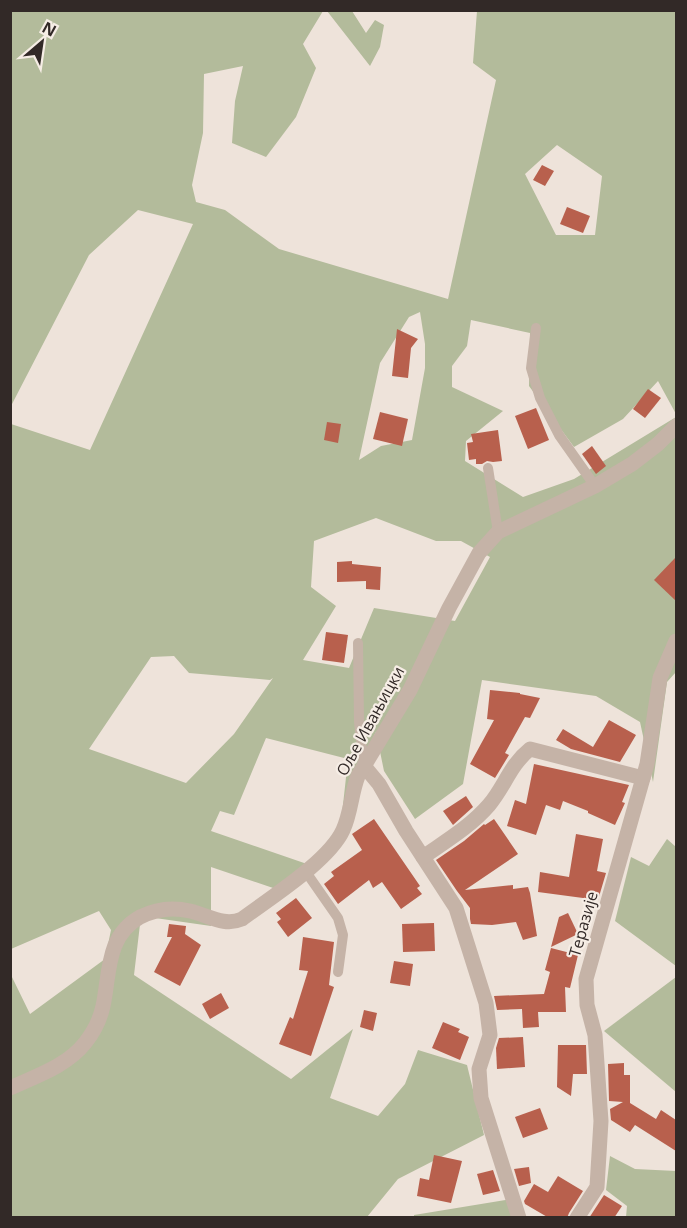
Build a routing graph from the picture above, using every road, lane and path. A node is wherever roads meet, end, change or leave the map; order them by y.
1 (536, 328) dead end
2 (676, 426) edge
3 (488, 468) dead end
4 (595, 486) junction
5 (498, 532) junction
6 (676, 641) edge
7 (358, 643) dead end
8 (364, 766) junction
9 (643, 778) junction
10 (423, 857) junction
11 (306, 872) junction
12 (338, 972) dead end
13 (10, 1088) edge
14 (519, 1218) edge
15 (577, 1218) edge

1 - 4 lane
2 - 4 street, Оље Ивањицки
3 - 5 lane
4 - 5 street, Оље Ивањицки
5 - 8 street, Оље Ивањицки
6 - 9 street, Теразије
7 - 8 lane
8 - 10 street
8 - 11 street, Оље Ивањицки
9 - 10 street
9 - 15 street, Теразије
10 - 14 street
11 - 12 lane
11 - 13 street, Оље Ивањицки

